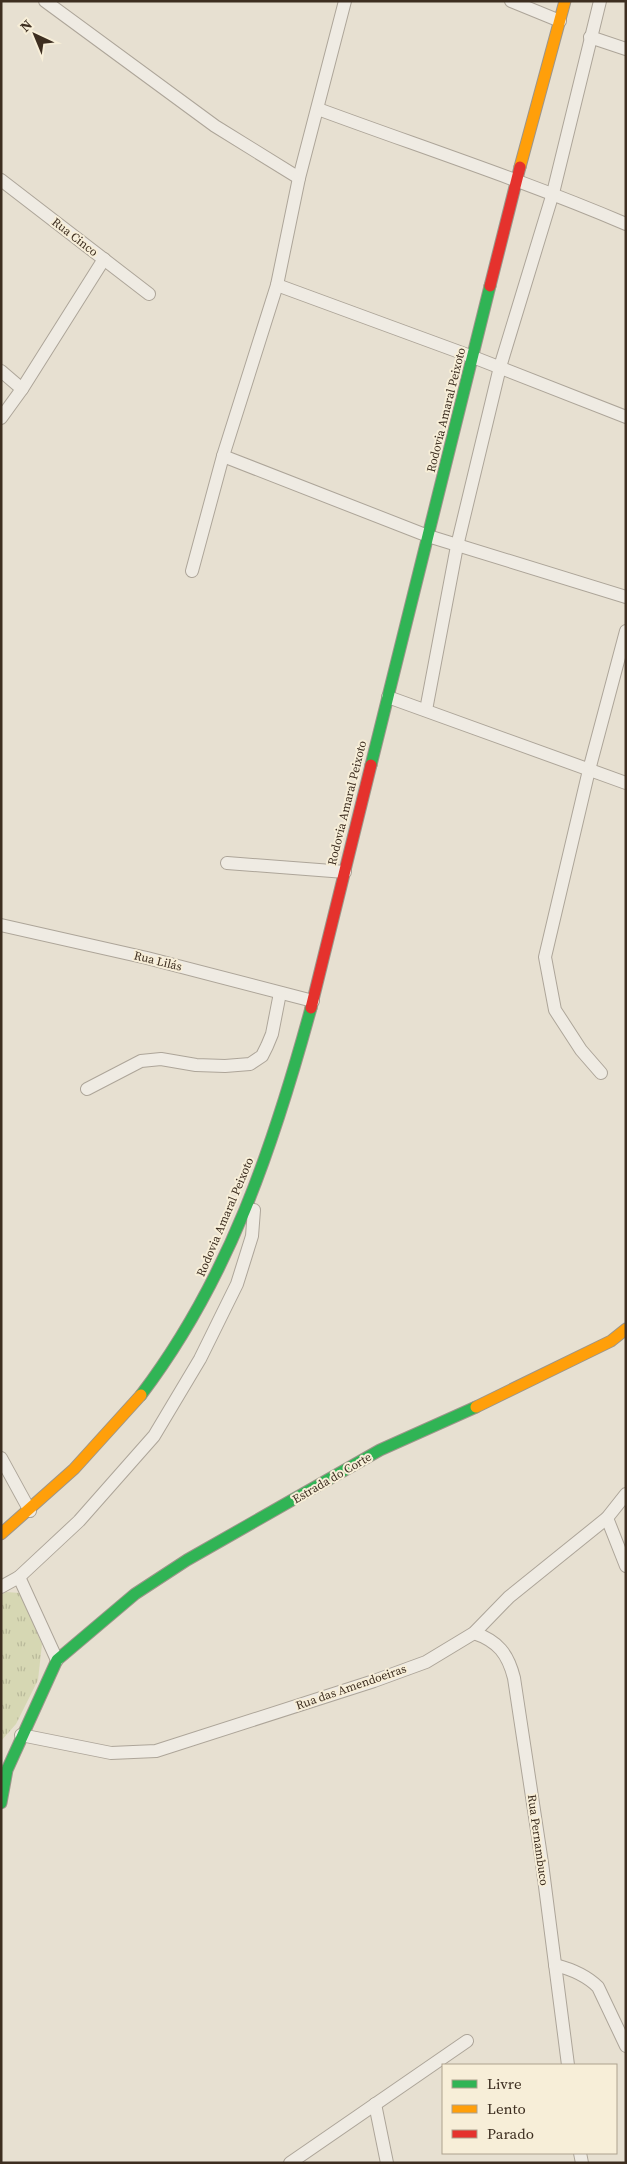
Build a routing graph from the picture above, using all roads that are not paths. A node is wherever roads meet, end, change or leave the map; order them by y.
1 (46, 1) edge
2 (346, 1) edge
3 (511, 1) edge
4 (565, 1) edge
5 (600, 1) edge
6 (526, 4) edge
7 (560, 21) junction
8 (590, 36) junction
9 (626, 49) edge
10 (318, 109) junction
11 (299, 178) junction
12 (1, 180) edge
13 (516, 182) junction
14 (553, 193) junction
15 (626, 224) edge
16 (104, 259) junction
17 (276, 285) junction
18 (149, 294) dead end
19 (473, 357) junction
20 (500, 367) junction
21 (1, 371) edge
22 (22, 389) junction
23 (626, 417) edge
24 (1, 418) edge
25 (223, 456) junction
26 (428, 536) junction
27 (457, 546) junction
28 (192, 571) dead end
29 (626, 598) edge
30 (626, 631) edge
31 (388, 698) junction
32 (426, 710) junction
33 (589, 770) junction
34 (626, 783) edge
35 (227, 863) dead end
36 (345, 872) junction
37 (1, 925) edge
38 (280, 992) junction
39 (313, 1001) junction
40 (601, 1073) dead end
41 (87, 1089) dead end
42 (256, 1188) junction
43 (626, 1329) edge
44 (1, 1458) edge
45 (626, 1494) edge
46 (30, 1511) junction
47 (607, 1518) junction
48 (1, 1534) edge
49 (626, 1566) edge
50 (19, 1577) junction
51 (1, 1587) edge
52 (474, 1633) junction
53 (58, 1660) junction
54 (22, 1736) junction
55 (4, 1767) edge
56 (1, 1803) edge
57 (555, 1965) junction
58 (467, 2041) dead end
59 (626, 2046) edge
60 (568, 2064) edge
61 (375, 2104) junction
62 (290, 2163) edge
63 (387, 2163) edge

1 - 11 street
2 - 10 street
3 - 6 street
4 - 7 main road, Rodovia Amaral Peixoto
5 - 8 street
6 - 7 street
7 - 13 main road, Rodovia Amaral Peixoto
8 - 9 street
8 - 14 street
10 - 11 street
10 - 13 street
11 - 17 street
12 - 16 street, Rua Cinco
13 - 14 street
13 - 19 main road, Rodovia Amaral Peixoto
14 - 15 street
14 - 20 street
16 - 18 street, Rua Cinco
16 - 22 street
17 - 19 street
17 - 25 street
19 - 20 street
19 - 26 main road, Rodovia Amaral Peixoto
20 - 23 street
20 - 27 street
21 - 22 street
22 - 24 street
25 - 26 street
25 - 28 street
26 - 27 street
26 - 31 main road, Rodovia Amaral Peixoto
27 - 29 street
27 - 32 street
30 - 33 street
31 - 32 street
31 - 36 main road, Rodovia Amaral Peixoto
32 - 33 street
33 - 34 street
33 - 40 street
35 - 36 street
36 - 39 main road, Rodovia Amaral Peixoto
37 - 38 street, Rua Lilás
38 - 39 street, Rua Lilás
38 - 41 street
39 - 42 main road, Rodovia Amaral Peixoto
42 - 46 main road, Rodovia Amaral Peixoto
42 - 50 street
43 - 53 main road, Estrada do Corte
44 - 46 street
45 - 47 street, Rua das Amendoeiras
46 - 48 main road, Rodovia Amaral Peixoto
47 - 49 street
47 - 52 street, Rua das Amendoeiras
50 - 51 street
50 - 53 street
52 - 54 street, Rua das Amendoeiras
52 - 57 street, Rua Pernambuco
53 - 54 main road, Estrada do Corte
54 - 55 main road, Estrada do Corte
55 - 56 main road, Estrada do Corte
57 - 59 street
57 - 60 street, Rua Pernambuco
58 - 61 street
61 - 62 street
61 - 63 street

